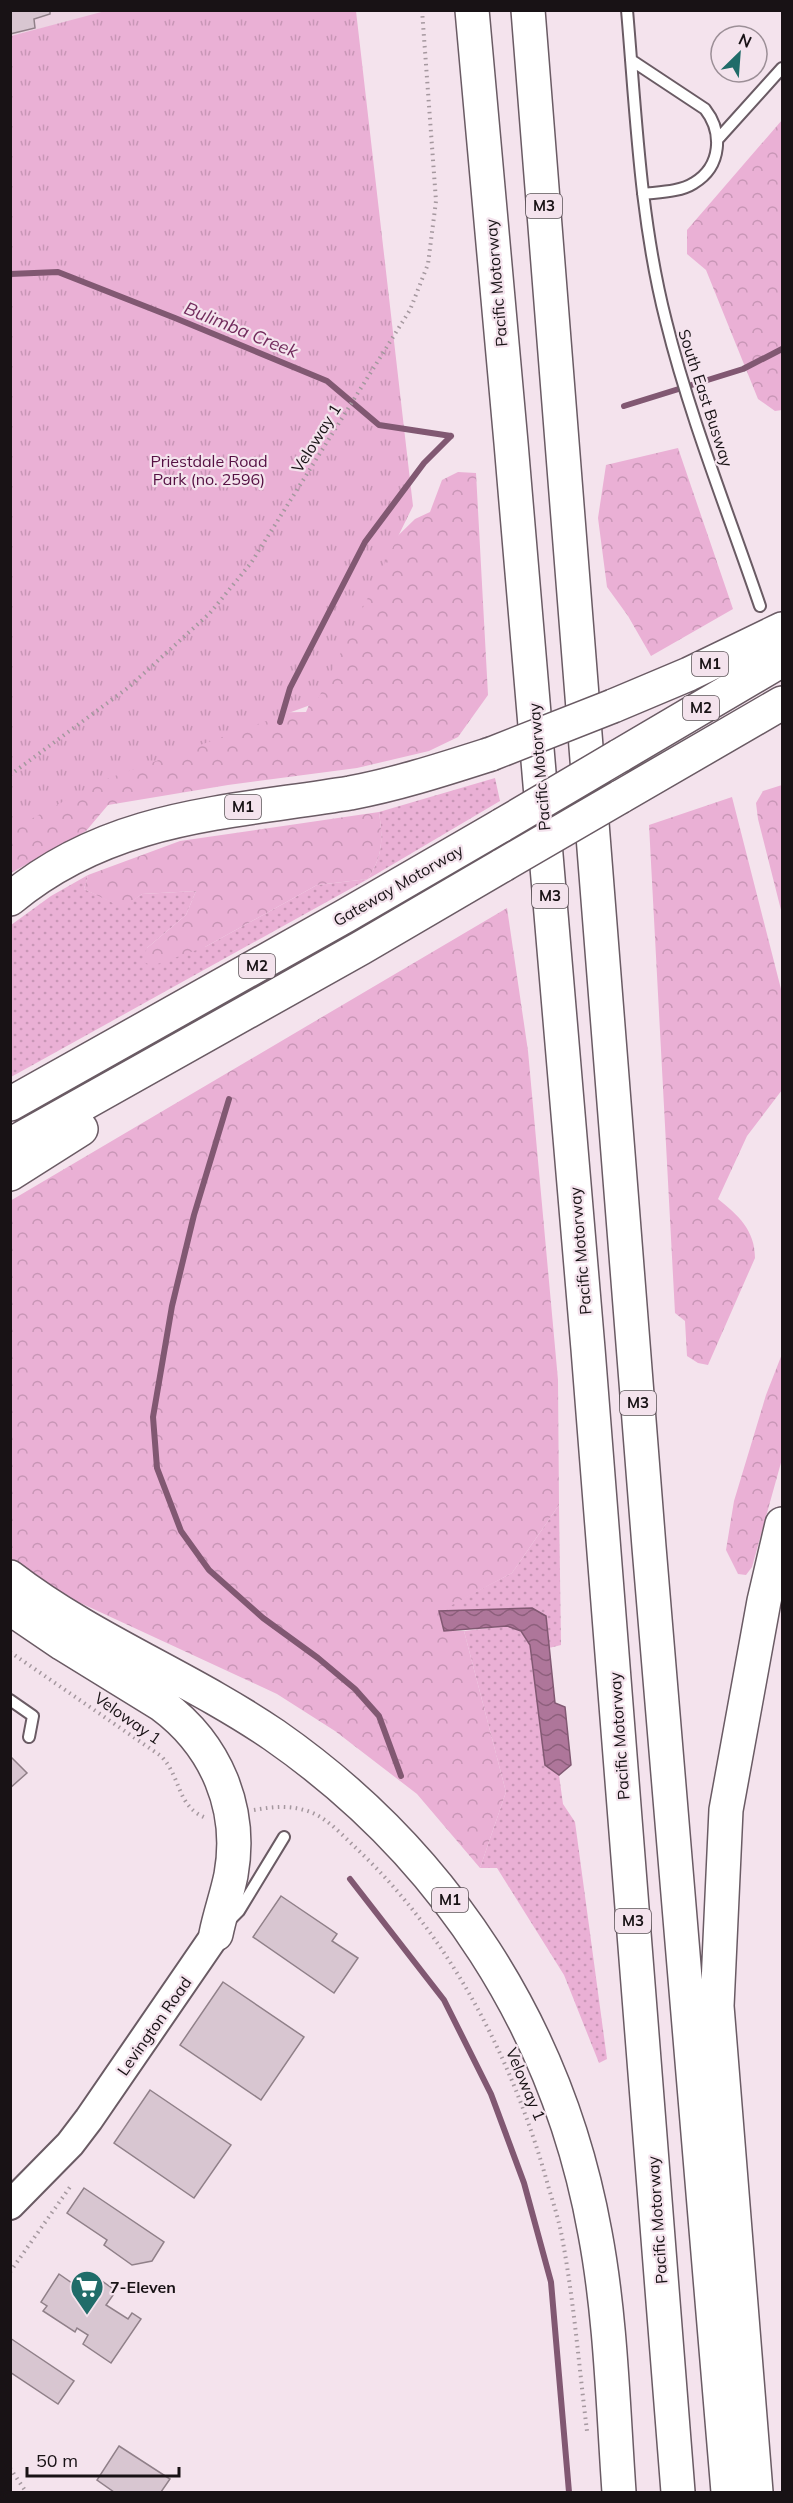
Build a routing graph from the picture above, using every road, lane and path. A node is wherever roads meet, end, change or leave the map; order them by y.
1 (422, 10) edge
2 (472, 10) edge
3 (528, 10) edge
4 (627, 10) edge
5 (631, 60) junction
6 (783, 68) edge
7 (718, 139) junction
8 (643, 194) junction
9 (771, 617) edge
10 (783, 660) edge
11 (783, 703) edge
12 (783, 722) edge
13 (740, 727) junction
14 (10, 775) edge
15 (10, 899) edge
16 (109, 1090) junction
17 (10, 1104) edge
18 (10, 1145) edge
19 (10, 1174) edge
20 (783, 1524) edge
21 (10, 1576) edge
22 (10, 1608) edge
23 (10, 1652) edge
24 (10, 1700) edge
25 (28, 1737) dead end
26 (247, 1812) dead end
27 (212, 1818) dead end
28 (284, 1837) dead end
29 (216, 1934) junction
30 (70, 2187) dead end
31 (10, 2205) edge
32 (10, 2272) edge
33 (587, 2434) dead end
34 (10, 2468) edge
35 (26, 2493) edge
36 (619, 2493) edge
37 (678, 2493) edge
38 (728, 2493) edge
39 (756, 2493) edge

1 - 14 path, Veloway 1
2 - 37 highway, Pacific Motorway / M3
3 - 38 highway, M3
4 - 5 lane, South East Busway
5 - 7 lane
5 - 8 lane, South East Busway
6 - 7 lane
7 - 8 lane
8 - 9 lane, South East Busway
9 - 15 highway, M1, bridge
10 - 17 highway, Gateway Motorway / M2, bridge
11 - 13 highway, M2
12 - 13 highway
13 - 16 highway, M2, bridge
16 - 18 highway, M2
16 - 19 highway
20 - 39 highway
21 - 36 highway, M1
22 - 29 highway
23 - 27 path, Veloway 1
24 - 25 lane
26 - 33 path, Veloway 1
28 - 29 lane, Levington Road
29 - 31 street, Levington Road
30 - 32 path
34 - 35 path

